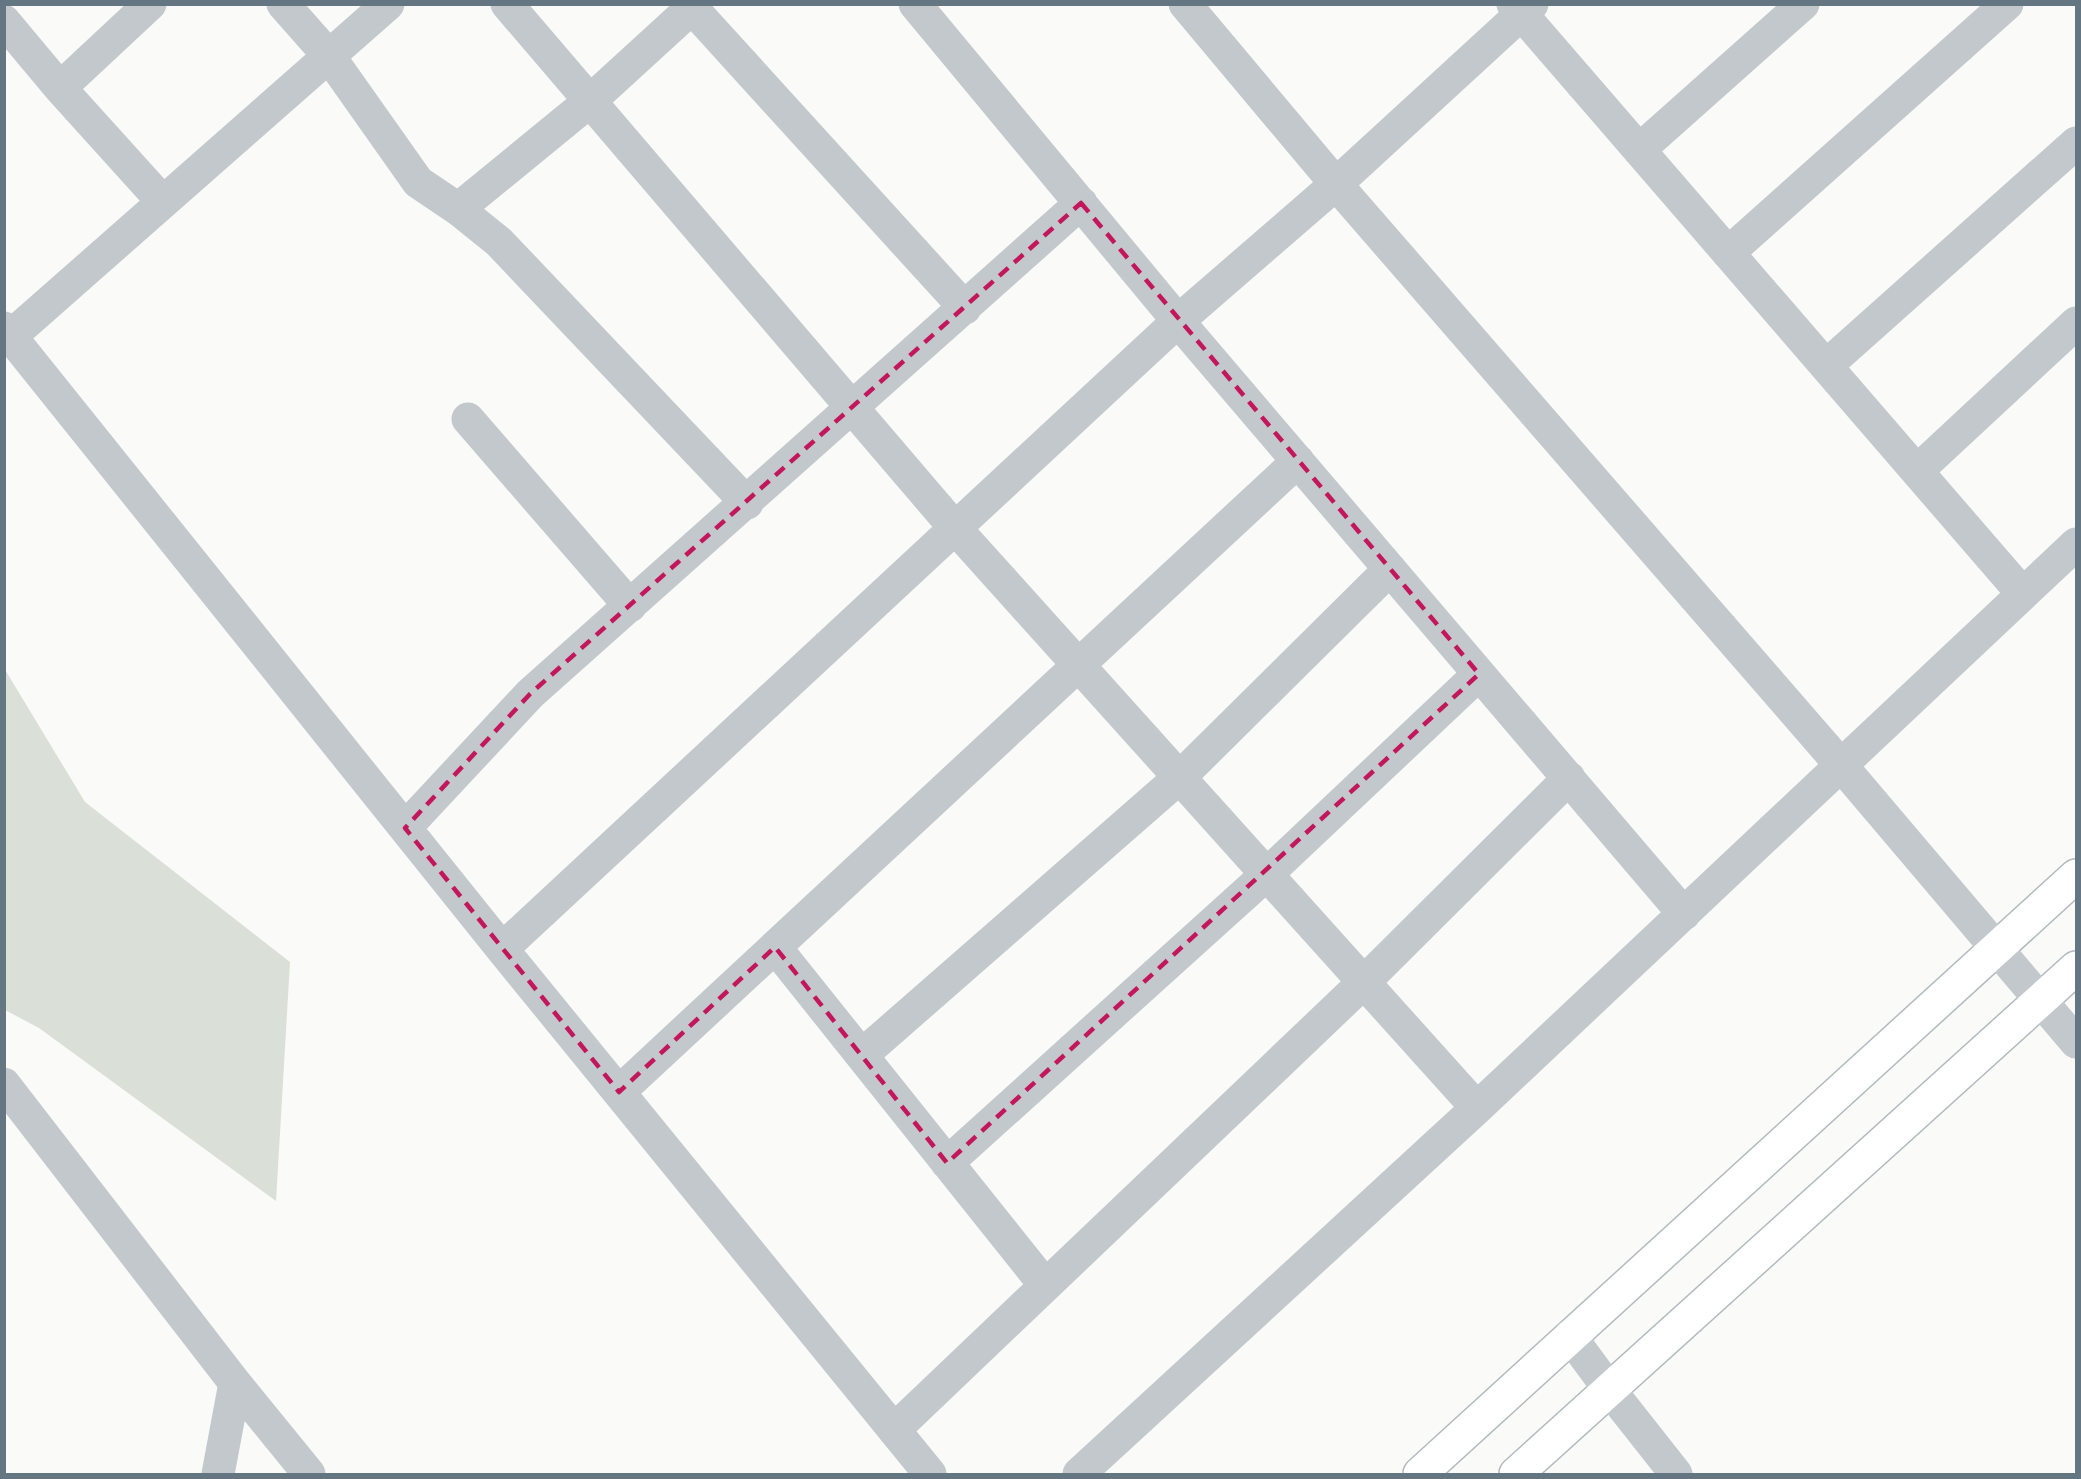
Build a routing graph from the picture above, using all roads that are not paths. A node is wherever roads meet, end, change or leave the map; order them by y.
1 (150, 4) edge
2 (283, 4) edge
3 (388, 4) edge
4 (507, 4) edge
5 (915, 4) edge
6 (1185, 4) edge
7 (1803, 4) edge
8 (2007, 4) edge
9 (694, 6) edge
10 (1522, 8) edge
11 (4, 21) edge
12 (329, 56) junction
13 (60, 88) junction
14 (590, 101) junction
15 (2076, 142) edge
16 (1639, 150) junction
17 (1336, 184) junction
18 (163, 202) junction
19 (1081, 203) junction
20 (458, 209) junction
21 (1728, 253) junction
22 (964, 308) junction
23 (1178, 321) junction
24 (2076, 323) edge
25 (8, 332) edge
26 (1826, 366) junction
27 (853, 408) junction
28 (468, 419) dead end
29 (1298, 461) junction
30 (1917, 471) junction
31 (747, 503) junction
32 (955, 528) junction
33 (2076, 544) edge
34 (1390, 568) junction
35 (2023, 594) junction
36 (630, 606) junction
37 (1079, 665) junction
38 (1479, 674) junction
39 (1840, 764) junction
40 (1179, 777) junction
41 (1569, 778) junction
42 (405, 828) junction
43 (1267, 874) junction
44 (2076, 876) edge
45 (1684, 914) junction
46 (776, 947) junction
47 (502, 949) junction
48 (1996, 949) junction
49 (2076, 968) edge
50 (1364, 982) junction
51 (2041, 1000) junction
52 (2076, 1042) edge
53 (862, 1055) junction
54 (4, 1084) edge
55 (618, 1092) junction
56 (1477, 1108) junction
57 (947, 1163) junction
58 (1045, 1286) junction
59 (1570, 1336) junction
60 (235, 1383) junction
61 (1609, 1389) junction
62 (894, 1430) junction
63 (218, 1474) edge
64 (309, 1474) edge
65 (930, 1474) edge
66 (1079, 1474) edge
67 (1420, 1474) edge
68 (1516, 1474) edge
69 (1676, 1474) edge

1 - 13 street
2 - 12 street
3 - 12 street
4 - 14 street
5 - 19 street
6 - 17 street
7 - 16 street
8 - 21 street
9 - 14 street
9 - 22 street
10 - 16 street
10 - 17 street
11 - 13 street
12 - 18 street
12 - 20 street
13 - 18 street
14 - 20 street
14 - 27 street
15 - 26 street
16 - 21 street
17 - 23 street
17 - 39 street
18 - 25 street
19 - 22 street
19 - 23 street
20 - 31 street
21 - 26 street
22 - 27 street
23 - 29 street
23 - 32 street
24 - 30 street
25 - 42 street
26 - 30 street
27 - 31 street
27 - 32 street
28 - 36 street
29 - 34 street
29 - 37 street
30 - 35 street
31 - 36 street
32 - 37 street
32 - 47 street
33 - 35 street
34 - 38 street
34 - 40 street
35 - 39 street
36 - 42 street
37 - 40 street
37 - 46 street
38 - 41 street
38 - 43 street
39 - 45 street
39 - 48 street
40 - 43 street
40 - 53 street
41 - 45 street
41 - 50 street
42 - 47 street
43 - 50 street
43 - 57 street
44 - 48 street
45 - 56 street
46 - 53 street
46 - 55 street
47 - 55 street
48 - 51 street
48 - 59 street
49 - 51 street
50 - 56 street
50 - 58 street
51 - 52 street
51 - 61 street
53 - 57 street
54 - 60 street
55 - 62 street
56 - 66 street
57 - 58 street
58 - 62 street
59 - 61 street
59 - 67 street
60 - 63 street
60 - 64 street
61 - 68 street
61 - 69 street
62 - 65 street

